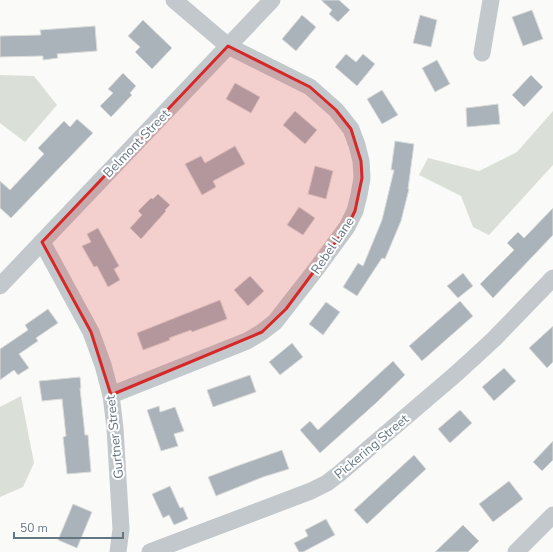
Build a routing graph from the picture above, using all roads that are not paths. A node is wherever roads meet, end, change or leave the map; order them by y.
1 (174, 0) edge
2 (272, 0) edge
3 (491, 0) edge
4 (228, 46) junction
5 (482, 53) dead end
6 (42, 242) junction
7 (553, 278) edge
8 (0, 286) edge
9 (111, 396) junction
10 (553, 515) edge
11 (118, 552) edge
12 (150, 552) edge
13 (516, 552) edge

1 - 4 street, Rebel Lane
2 - 4 street, Belmont Street
3 - 5 street
4 - 6 street, Belmont Street
4 - 9 street, Rebel Lane
6 - 8 street, Belmont Street
6 - 9 street, Gurtner Street
7 - 12 street, Pickering Street
9 - 11 street, Gurtner Street
10 - 13 street

